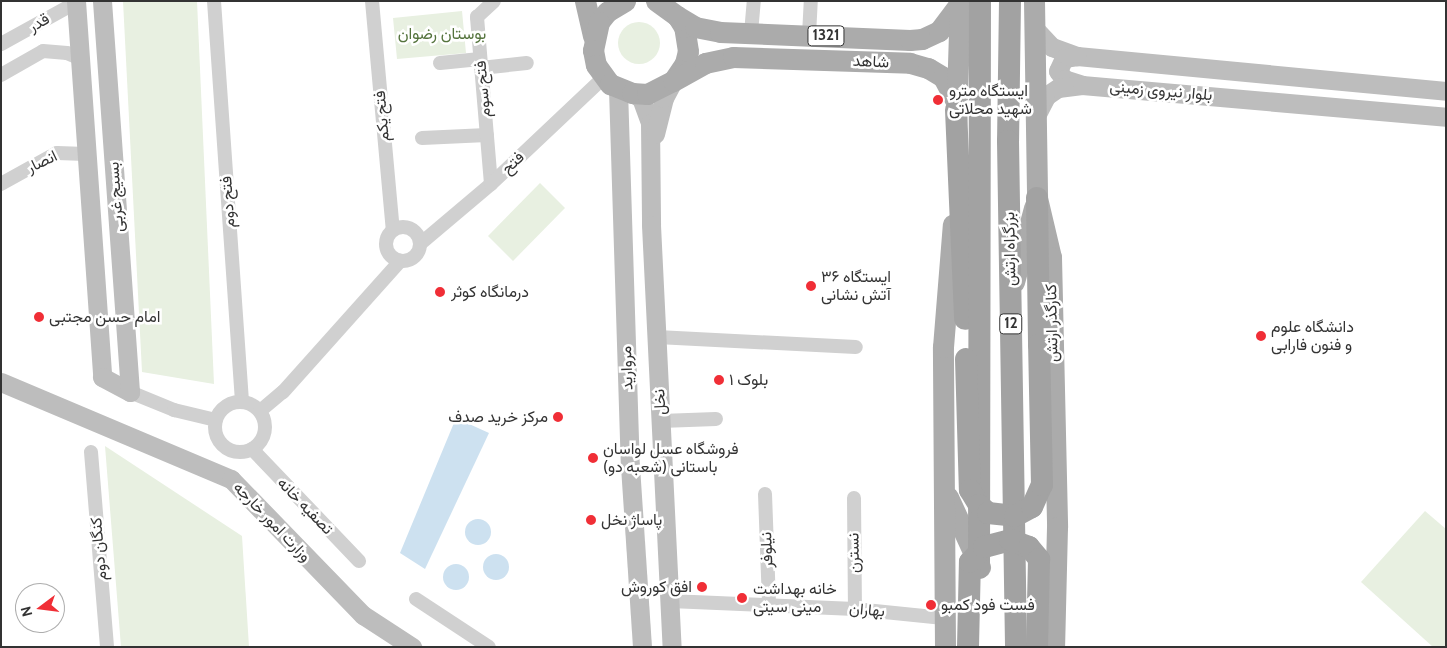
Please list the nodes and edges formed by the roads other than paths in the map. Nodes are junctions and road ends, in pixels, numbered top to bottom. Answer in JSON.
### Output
{"nodes":[{"id":1,"x":102,"y":1,"type":"edge"},
{"id":2,"x":214,"y":1,"type":"edge"},
{"id":3,"x":372,"y":1,"type":"edge"},
{"id":4,"x":494,"y":1,"type":"edge"},
{"id":5,"x":586,"y":1,"type":"edge"},
{"id":6,"x":626,"y":1,"type":"edge"},
{"id":7,"x":754,"y":1,"type":"edge"},
{"id":8,"x":811,"y":1,"type":"edge"},
{"id":9,"x":959,"y":1,"type":"edge"},
{"id":10,"x":980,"y":1,"type":"edge"},
{"id":11,"x":1010,"y":1,"type":"edge"},
{"id":12,"x":1034,"y":1,"type":"edge"},
{"id":13,"x":76,"y":2,"type":"edge"},
{"id":14,"x":666,"y":6,"type":"edge"},
{"id":15,"x":1034,"y":29,"type":"junction"},
{"id":16,"x":751,"y":33,"type":"junction"},
{"id":17,"x":809,"y":35,"type":"junction"},
{"id":18,"x":594,"y":36,"type":"junction"},
{"id":19,"x":910,"y":40,"type":"junction"},
{"id":20,"x":1,"y":44,"type":"edge"},
{"id":21,"x":1077,"y":56,"type":"junction"},
{"id":22,"x":79,"y":58,"type":"junction"},
{"id":23,"x":440,"y":63,"type":"dead end"},
{"id":24,"x":910,"y":63,"type":"junction"},
{"id":25,"x":480,"y":64,"type":"junction"},
{"id":26,"x":527,"y":64,"type":"dead end"},
{"id":27,"x":1,"y":75,"type":"edge"},
{"id":28,"x":1304,"y":78,"type":"junction"},
{"id":29,"x":673,"y":81,"type":"junction"},
{"id":30,"x":1082,"y":85,"type":"junction"},
{"id":31,"x":618,"y":86,"type":"junction"},
{"id":32,"x":1446,"y":92,"type":"edge"},
{"id":33,"x":1302,"y":103,"type":"junction"},
{"id":34,"x":956,"y":110,"type":"junction"},
{"id":35,"x":1036,"y":116,"type":"junction"},
{"id":36,"x":1446,"y":117,"type":"edge"},
{"id":37,"x":487,"y":135,"type":"junction"},
{"id":38,"x":422,"y":138,"type":"dead end"},
{"id":39,"x":86,"y":154,"type":"junction"},
{"id":40,"x":651,"y":157,"type":"junction"},
{"id":41,"x":1,"y":184,"type":"edge"},
{"id":42,"x":491,"y":184,"type":"junction"},
{"id":43,"x":1037,"y":198,"type":"junction"},
{"id":44,"x":393,"y":230,"type":"junction"},
{"id":45,"x":420,"y":244,"type":"junction"},
{"id":46,"x":400,"y":261,"type":"junction"},
{"id":47,"x":1010,"y":294,"type":"junction"},
{"id":48,"x":657,"y":337,"type":"junction"},
{"id":49,"x":856,"y":347,"type":"dead end"},
{"id":50,"x":1,"y":382,"type":"edge"},
{"id":51,"x":130,"y":392,"type":"junction"},
{"id":52,"x":242,"y":402,"type":"junction"},
{"id":53,"x":260,"y":411,"type":"junction"},
{"id":54,"x":716,"y":419,"type":"dead end"},
{"id":55,"x":216,"y":420,"type":"junction"},
{"id":56,"x":661,"y":421,"type":"junction"},
{"id":57,"x":252,"y":449,"type":"junction"},
{"id":58,"x":91,"y":452,"type":"dead end"},
{"id":59,"x":945,"y":490,"type":"junction"},
{"id":60,"x":765,"y":494,"type":"dead end"},
{"id":61,"x":854,"y":498,"type":"dead end"},
{"id":62,"x":359,"y":561,"type":"dead end"},
{"id":63,"x":980,"y":567,"type":"junction"},
{"id":64,"x":416,"y":599,"type":"dead end"},
{"id":65,"x":670,"y":601,"type":"junction"},
{"id":66,"x":769,"y":605,"type":"junction"},
{"id":67,"x":855,"y":609,"type":"junction"},
{"id":68,"x":944,"y":618,"type":"junction"},
{"id":69,"x":107,"y":647,"type":"edge"},
{"id":70,"x":412,"y":647,"type":"edge"},
{"id":71,"x":489,"y":647,"type":"edge"},
{"id":72,"x":642,"y":647,"type":"edge"},
{"id":73,"x":672,"y":647,"type":"edge"},
{"id":74,"x":945,"y":647,"type":"edge"},
{"id":75,"x":968,"y":647,"type":"edge"},
{"id":76,"x":979,"y":647,"type":"edge"},
{"id":77,"x":1016,"y":647,"type":"edge"},
{"id":78,"x":1037,"y":647,"type":"edge"},
{"id":79,"x":1054,"y":647,"type":"edge"}],
"edges":[{"from":1,"to":51,"type":"main road","name":"بسیج غربی"},
{"from":2,"to":52,"type":"street","name":"فتح دوم"},
{"from":3,"to":44,"type":"street","name":"فتح یکم"},
{"from":4,"to":25,"type":"street","name":"فتح سوم"},
{"from":5,"to":18,"type":"main road"},
{"from":6,"to":18,"type":"main road"},
{"from":7,"to":16,"type":"street"},
{"from":8,"to":17,"type":"street"},
{"from":9,"to":19,"type":"main road","name":"شاهد","number":"1321"},
{"from":9,"to":34,"type":"main road"},
{"from":10,"to":63,"type":"highway","name":"بزرگراه ارتش","number":"12"},
{"from":11,"to":47,"type":"highway","name":"بزرگراه ارتش","number":"12"},
{"from":12,"to":15,"type":"main road","name":"کنارگذر ارتش"},
{"from":13,"to":20,"type":"street","name":"قدر"},
{"from":13,"to":22,"type":"main road","name":"بسیج غربی"},
{"from":14,"to":16,"type":"main road","name":"شاهد","number":"1321"},
{"from":14,"to":29,"type":"main road"},
{"from":15,"to":21,"type":"main road","name":"بلوار نیروی زمینی"},
{"from":15,"to":35,"type":"main road","name":"کنارگذر ارتش"},
{"from":16,"to":17,"type":"main road","name":"شاهد","number":"1321"},
{"from":17,"to":19,"type":"main road","name":"شاهد","number":"1321"},
{"from":18,"to":31,"type":"main road"},
{"from":19,"to":24,"type":"main road"},
{"from":21,"to":28,"type":"main road","name":"بلوار نیروی زمینی"},
{"from":21,"to":30,"type":"main road"},
{"from":22,"to":27,"type":"street","name":"قدر"},
{"from":22,"to":39,"type":"main road","name":"بسیج غربی"},
{"from":23,"to":25,"type":"street"},
{"from":24,"to":29,"type":"main road","name":"شاهد","number":"1321"},
{"from":24,"to":34,"type":"main road","name":"شاهد","number":"1321"},
{"from":25,"to":26,"type":"street"},
{"from":25,"to":37,"type":"street","name":"فتح سوم"},
{"from":28,"to":32,"type":"main road","name":"بلوار نیروی زمینی"},
{"from":28,"to":33,"type":"main road"},
{"from":29,"to":31,"type":"main road","name":"شاهد"},
{"from":29,"to":40,"type":"main road"},
{"from":30,"to":33,"type":"main road","name":"بلوار نیروی زمینی"},
{"from":30,"to":35,"type":"main road","name":"بلوار نیروی زمینی"},
{"from":31,"to":40,"type":"main road"},
{"from":31,"to":42,"type":"street","name":"فتح"},
{"from":31,"to":72,"type":"main road","name":"مروارید"},
{"from":33,"to":36,"type":"main road","name":"بلوار نیروی زمینی"},
{"from":34,"to":43,"type":"highway","bridge":true},
{"from":34,"to":59,"type":"main road"},
{"from":35,"to":43,"type":"main road","name":"کنارگذر ارتش"},
{"from":37,"to":38,"type":"street"},
{"from":37,"to":42,"type":"street","name":"فتح سوم"},
{"from":39,"to":41,"type":"street","name":"انصار"},
{"from":39,"to":51,"type":"main road","name":"بسیج غربی"},
{"from":40,"to":48,"type":"main road","name":"نخل"},
{"from":42,"to":45,"type":"street","name":"فتح"},
{"from":43,"to":47,"type":"main road"},
{"from":43,"to":79,"type":"main road","name":"کنارگذر ارتش"},
{"from":44,"to":45,"type":"street"},
{"from":44,"to":46,"type":"street"},
{"from":45,"to":46,"type":"street"},
{"from":46,"to":53,"type":"street"},
{"from":47,"to":77,"type":"highway","name":"بزرگراه ارتش","number":"12"},
{"from":48,"to":49,"type":"street"},
{"from":48,"to":56,"type":"main road","name":"نخل"},
{"from":50,"to":70,"type":"main road","name":"وزارت امور خارجه"},
{"from":51,"to":55,"type":"street"},
{"from":52,"to":53,"type":"street"},
{"from":52,"to":55,"type":"street"},
{"from":53,"to":57,"type":"street"},
{"from":54,"to":56,"type":"street"},
{"from":55,"to":57,"type":"street"},
{"from":56,"to":65,"type":"main road","name":"نخل"},
{"from":57,"to":62,"type":"street","name":"تصفیه خانه"},
{"from":58,"to":69,"type":"street","name":"کنگان دوم"},
{"from":59,"to":63,"type":"main road"},
{"from":59,"to":68,"type":"main road"},
{"from":60,"to":66,"type":"street","name":"نیلوفر"},
{"from":61,"to":67,"type":"street","name":"نسترن"},
{"from":63,"to":76,"type":"highway","name":"بزرگراه ارتش","number":"12"},
{"from":64,"to":71,"type":"street"},
{"from":65,"to":66,"type":"street","name":"بهاران"},
{"from":65,"to":73,"type":"main road","name":"نخل"},
{"from":66,"to":67,"type":"street","name":"بهاران"},
{"from":67,"to":68,"type":"street","name":"بهاران"},
{"from":68,"to":74,"type":"main road"},
{"from":75,"to":78,"type":"highway","bridge":true}]}
